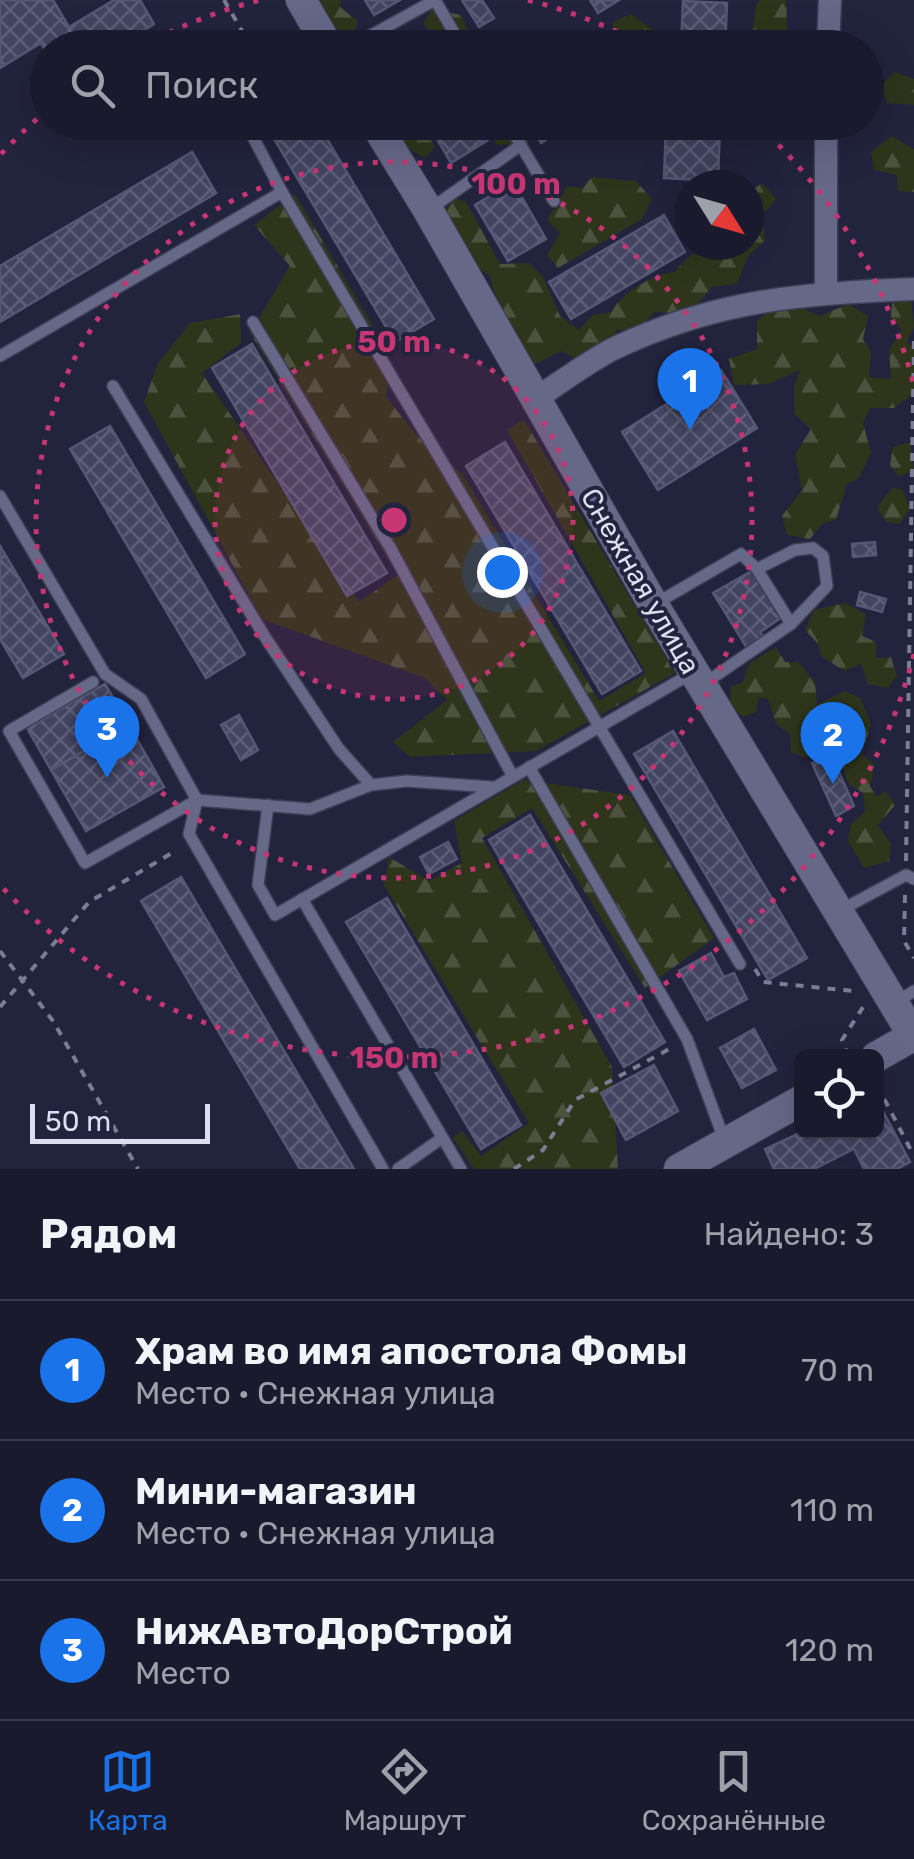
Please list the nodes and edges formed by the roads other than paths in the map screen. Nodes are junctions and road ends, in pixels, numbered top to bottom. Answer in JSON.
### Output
{"nodes":[{"id":1,"x":301,"y":0,"type":"edge"},
{"id":2,"x":435,"y":0,"type":"edge"},
{"id":3,"x":830,"y":0,"type":"edge"},
{"id":4,"x":318,"y":30,"type":"edge"},
{"id":5,"x":363,"y":30,"type":"edge"},
{"id":6,"x":452,"y":30,"type":"edge"},
{"id":7,"x":829,"y":30,"type":"edge"},
{"id":8,"x":255,"y":140,"type":"edge"},
{"id":9,"x":385,"y":140,"type":"edge"},
{"id":10,"x":518,"y":140,"type":"edge"},
{"id":11,"x":826,"y":140,"type":"edge"},
{"id":12,"x":521,"y":145,"type":"junction"},
{"id":13,"x":282,"y":192,"type":"junction"},
{"id":14,"x":554,"y":201,"type":"dead end"},
{"id":15,"x":428,"y":210,"type":"junction"},
{"id":16,"x":914,"y":289,"type":"edge"},
{"id":17,"x":826,"y":292,"type":"junction"},
{"id":18,"x":253,"y":322,"type":"dead end"},
{"id":19,"x":0,"y":356,"type":"edge"},
{"id":20,"x":112,"y":386,"type":"dead end"},
{"id":21,"x":535,"y":400,"type":"junction"},
{"id":22,"x":0,"y":496,"type":"edge"},
{"id":23,"x":757,"y":569,"type":"junction"},
{"id":24,"x":654,"y":604,"type":"junction"},
{"id":25,"x":791,"y":624,"type":"junction"},
{"id":26,"x":698,"y":679,"type":"junction"},
{"id":27,"x":93,"y":682,"type":"dead end"},
{"id":28,"x":600,"y":728,"type":"junction"},
{"id":29,"x":529,"y":767,"type":"junction"},
{"id":30,"x":512,"y":775,"type":"junction"},
{"id":31,"x":371,"y":785,"type":"junction"},
{"id":32,"x":492,"y":787,"type":"junction"},
{"id":33,"x":197,"y":800,"type":"junction"},
{"id":34,"x":268,"y":805,"type":"junction"},
{"id":35,"x":910,"y":877,"type":"edge"},
{"id":36,"x":302,"y":900,"type":"junction"},
{"id":37,"x":839,"y":911,"type":"junction"},
{"id":38,"x":740,"y":964,"type":"road end"},
{"id":39,"x":886,"y":996,"type":"edge"},
{"id":40,"x":914,"y":1037,"type":"edge"},
{"id":41,"x":884,"y":1053,"type":"edge"},
{"id":42,"x":794,"y":1104,"type":"edge"},
{"id":43,"x":442,"y":1138,"type":"junction"},
{"id":44,"x":725,"y":1143,"type":"junction"},
{"id":45,"x":383,"y":1169,"type":"edge"},
{"id":46,"x":398,"y":1169,"type":"edge"},
{"id":47,"x":461,"y":1169,"type":"edge"},
{"id":48,"x":680,"y":1169,"type":"edge"}],
"edges":[{"from":1,"to":4,"type":"street"},
{"from":2,"to":5,"type":"lane"},
{"from":2,"to":6,"type":"lane"},
{"from":3,"to":7,"type":"street"},
{"from":8,"to":13,"type":"lane"},
{"from":9,"to":15,"type":"street","name":"Снежная улица"},
{"from":10,"to":12,"type":"lane"},
{"from":11,"to":17,"type":"street"},
{"from":12,"to":14,"type":"lane"},
{"from":12,"to":15,"type":"lane"},
{"from":13,"to":19,"type":"lane"},
{"from":13,"to":28,"type":"lane"},
{"from":15,"to":21,"type":"street","name":"Снежная улица"},
{"from":16,"to":17,"type":"street"},
{"from":17,"to":21,"type":"street"},
{"from":18,"to":30,"type":"lane"},
{"from":20,"to":31,"type":"lane"},
{"from":21,"to":24,"type":"street","name":"Снежная улица"},
{"from":22,"to":33,"type":"lane"},
{"from":23,"to":24,"type":"lane"},
{"from":23,"to":25,"type":"lane"},
{"from":23,"to":25,"type":"lane"},
{"from":24,"to":26,"type":"street","name":"Снежная улица"},
{"from":25,"to":26,"type":"lane"},
{"from":26,"to":28,"type":"lane"},
{"from":26,"to":37,"type":"street","name":"Снежная улица"},
{"from":27,"to":33,"type":"lane"},
{"from":28,"to":29,"type":"lane"},
{"from":28,"to":38,"type":"lane"},
{"from":29,"to":30,"type":"lane"},
{"from":29,"to":44,"type":"lane"},
{"from":30,"to":32,"type":"lane"},
{"from":31,"to":32,"type":"lane"},
{"from":31,"to":34,"type":"lane"},
{"from":32,"to":36,"type":"lane"},
{"from":33,"to":34,"type":"lane"},
{"from":33,"to":45,"type":"lane"},
{"from":34,"to":36,"type":"lane"},
{"from":35,"to":37,"type":"lane"},
{"from":36,"to":43,"type":"lane"},
{"from":37,"to":39,"type":"street","name":"Снежная улица"},
{"from":39,"to":40,"type":"street","name":"Снежная улица"},
{"from":40,"to":41,"type":"street"},
{"from":42,"to":44,"type":"street"},
{"from":43,"to":46,"type":"lane"},
{"from":43,"to":47,"type":"lane"},
{"from":44,"to":48,"type":"street"}]}
